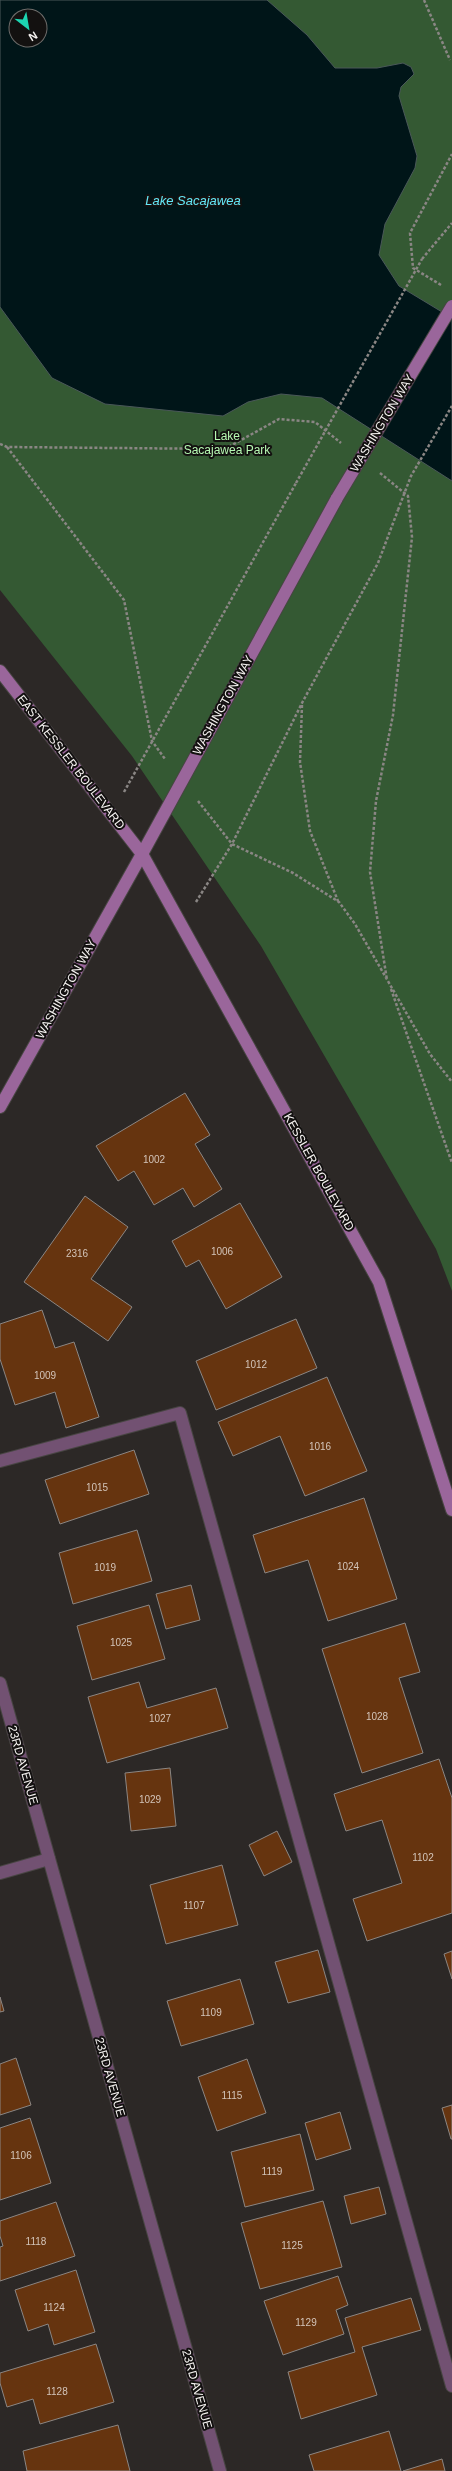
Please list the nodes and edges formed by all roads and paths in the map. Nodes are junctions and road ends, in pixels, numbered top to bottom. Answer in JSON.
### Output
{"nodes":[{"id":1,"x":424,"y":0,"type":"edge"},
{"id":2,"x":450,"y":60,"type":"dead end"},
{"id":3,"x":452,"y":154,"type":"edge"},
{"id":4,"x":452,"y":224,"type":"edge"},
{"id":5,"x":445,"y":287,"type":"dead end"},
{"id":6,"x":452,"y":306,"type":"edge"},
{"id":7,"x":452,"y":406,"type":"edge"},
{"id":8,"x":7,"y":447,"type":"dead end"},
{"id":9,"x":0,"y":671,"type":"edge"},
{"id":10,"x":302,"y":703,"type":"junction"},
{"id":11,"x":152,"y":741,"type":"junction"},
{"id":12,"x":182,"y":781,"type":"junction"},
{"id":13,"x":112,"y":815,"type":"junction"},
{"id":14,"x":232,"y":844,"type":"junction"},
{"id":15,"x":142,"y":854,"type":"junction"},
{"id":16,"x":338,"y":902,"type":"junction"},
{"id":17,"x":182,"y":924,"type":"junction"},
{"id":18,"x":389,"y":983,"type":"junction"},
{"id":19,"x":452,"y":1082,"type":"edge"},
{"id":20,"x":0,"y":1107,"type":"edge"},
{"id":21,"x":452,"y":1163,"type":"edge"},
{"id":22,"x":0,"y":1461,"type":"edge"},
{"id":23,"x":452,"y":1510,"type":"edge"},
{"id":24,"x":0,"y":1683,"type":"edge"},
{"id":25,"x":49,"y":1859,"type":"junction"},
{"id":26,"x":0,"y":1873,"type":"edge"},
{"id":27,"x":452,"y":2386,"type":"edge"},
{"id":28,"x":220,"y":2471,"type":"edge"}],
"edges":[{"from":1,"to":2,"type":"path"},
{"from":3,"to":5,"type":"path"},
{"from":4,"to":11,"type":"path","bridge":true},
{"from":6,"to":12,"type":"street","name":"WASHINGTON WAY","bridge":true},
{"from":7,"to":10,"type":"path","bridge":true},
{"from":8,"to":11,"type":"path"},
{"from":9,"to":13,"type":"street","name":"EAST KESSLER BOULEVARD"},
{"from":10,"to":14,"type":"path"},
{"from":10,"to":16,"type":"path"},
{"from":11,"to":13,"type":"path"},
{"from":12,"to":14,"type":"path"},
{"from":12,"to":15,"type":"street","name":"WASHINGTON WAY"},
{"from":13,"to":15,"type":"street","name":"EAST KESSLER BOULEVARD"},
{"from":14,"to":16,"type":"path"},
{"from":14,"to":17,"type":"path"},
{"from":15,"to":17,"type":"street","name":"KESSLER BOULEVARD"},
{"from":15,"to":20,"type":"street","name":"WASHINGTON WAY"},
{"from":16,"to":18,"type":"path"},
{"from":17,"to":23,"type":"street","name":"KESSLER BOULEVARD"},
{"from":18,"to":19,"type":"path"},
{"from":18,"to":21,"type":"path"},
{"from":22,"to":27,"type":"street"},
{"from":24,"to":25,"type":"street","name":"23RD AVENUE"},
{"from":25,"to":26,"type":"street"},
{"from":25,"to":28,"type":"street","name":"23RD AVENUE"}]}
